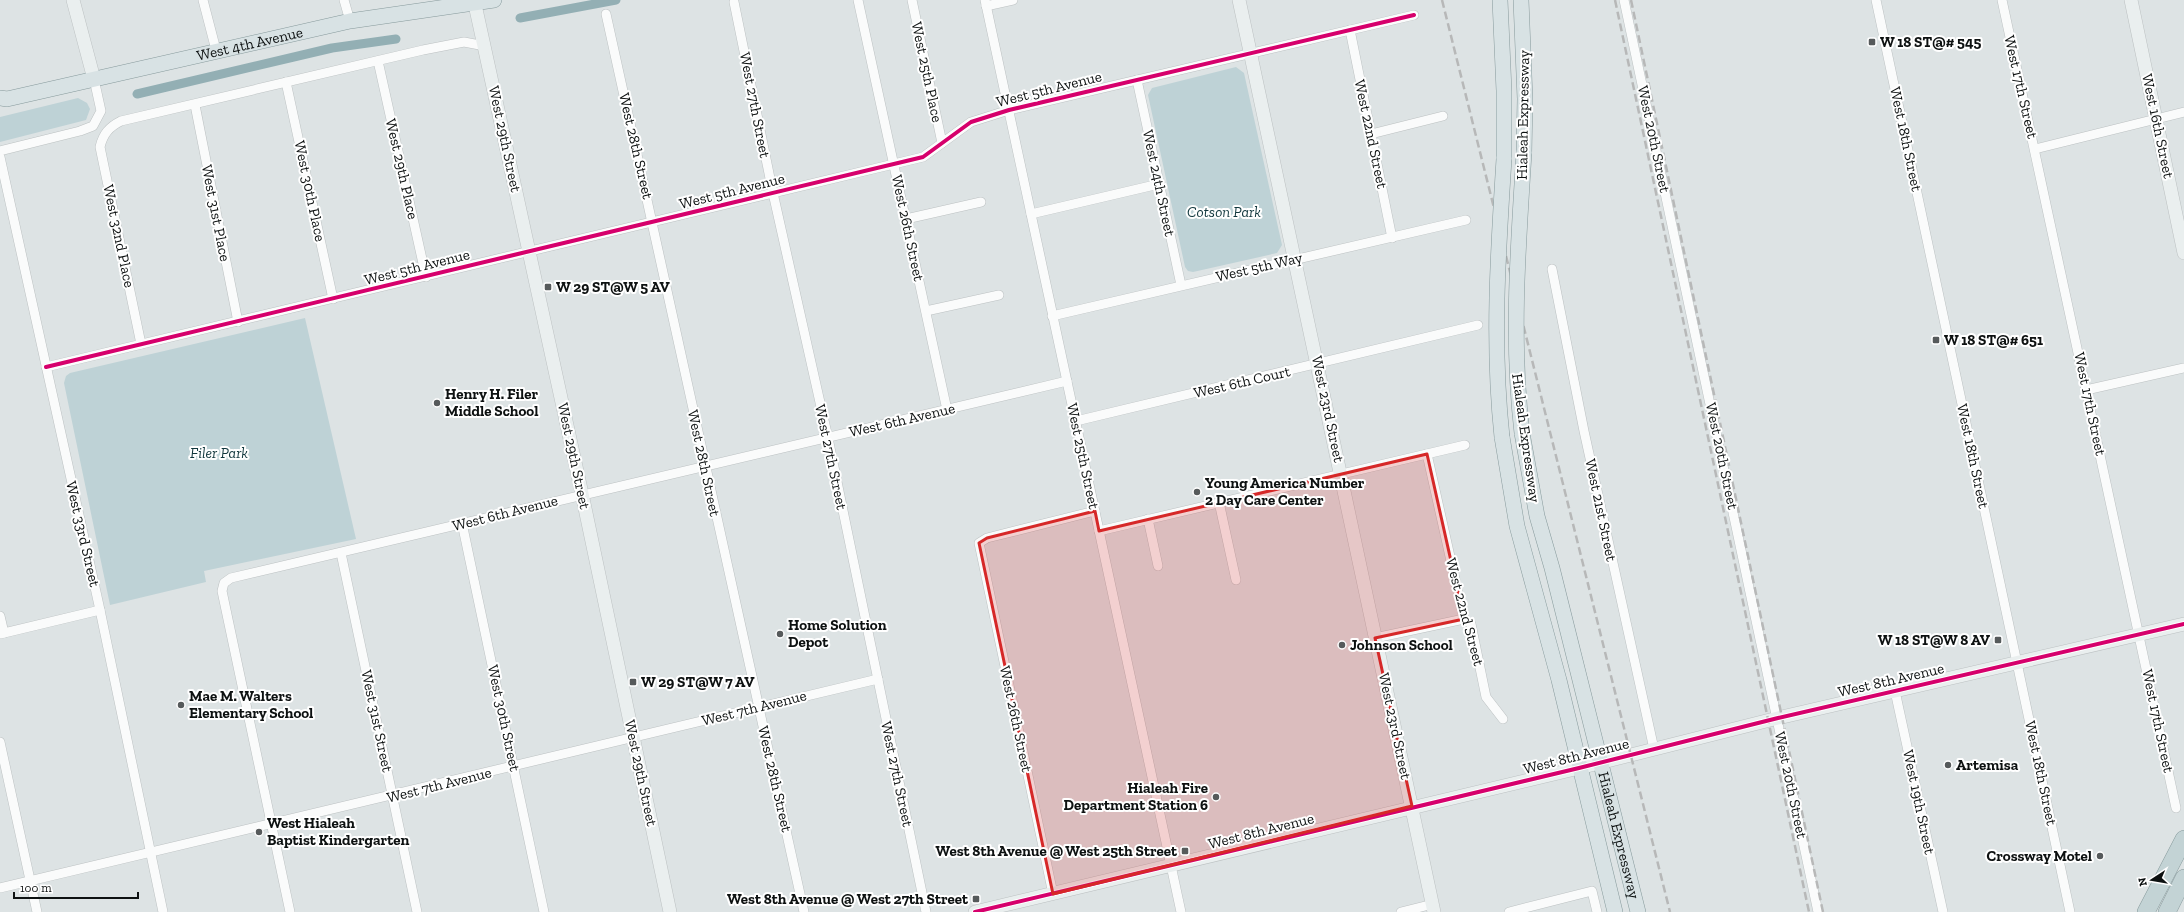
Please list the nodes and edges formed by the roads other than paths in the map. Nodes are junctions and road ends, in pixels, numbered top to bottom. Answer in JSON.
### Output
{"nodes":[{"id":1,"x":73,"y":0,"type":"edge"},
{"id":2,"x":203,"y":0,"type":"edge"},
{"id":3,"x":344,"y":0,"type":"edge"},
{"id":4,"x":494,"y":0,"type":"edge"},
{"id":5,"x":858,"y":0,"type":"edge"},
{"id":6,"x":912,"y":0,"type":"edge"},
{"id":7,"x":1013,"y":0,"type":"edge"},
{"id":8,"x":1239,"y":0,"type":"edge"},
{"id":9,"x":1500,"y":0,"type":"edge"},
{"id":10,"x":1521,"y":0,"type":"edge"},
{"id":11,"x":1624,"y":0,"type":"edge"},
{"id":12,"x":1876,"y":0,"type":"edge"},
{"id":13,"x":2002,"y":0,"type":"edge"},
{"id":14,"x":2131,"y":0,"type":"edge"},
{"id":15,"x":475,"y":2,"type":"edge"},
{"id":16,"x":734,"y":2,"type":"dead end"},
{"id":17,"x":986,"y":3,"type":"edge"},
{"id":18,"x":606,"y":14,"type":"dead end"},
{"id":19,"x":1414,"y":15,"type":"dead end"},
{"id":20,"x":350,"y":21,"type":"junction"},
{"id":21,"x":1350,"y":30,"type":"junction"},
{"id":22,"x":485,"y":46,"type":"junction"},
{"id":23,"x":216,"y":50,"type":"junction"},
{"id":24,"x":1250,"y":54,"type":"junction"},
{"id":25,"x":378,"y":61,"type":"junction"},
{"id":26,"x":94,"y":79,"type":"junction"},
{"id":27,"x":1137,"y":80,"type":"junction"},
{"id":28,"x":286,"y":82,"type":"junction"},
{"id":29,"x":2,"y":101,"type":"edge"},
{"id":30,"x":195,"y":104,"type":"junction"},
{"id":31,"x":1009,"y":110,"type":"junction"},
{"id":32,"x":2184,"y":112,"type":"edge"},
{"id":33,"x":1443,"y":116,"type":"dead end"},
{"id":34,"x":2157,"y":118,"type":"junction"},
{"id":35,"x":1371,"y":134,"type":"junction"},
{"id":36,"x":942,"y":143,"type":"junction"},
{"id":37,"x":2035,"y":149,"type":"junction"},
{"id":38,"x":0,"y":151,"type":"edge"},
{"id":39,"x":0,"y":157,"type":"edge"},
{"id":40,"x":894,"y":164,"type":"junction"},
{"id":41,"x":1159,"y":184,"type":"junction"},
{"id":42,"x":773,"y":193,"type":"junction"},
{"id":43,"x":981,"y":202,"type":"dead end"},
{"id":44,"x":1031,"y":214,"type":"junction"},
{"id":45,"x":906,"y":219,"type":"junction"},
{"id":46,"x":1466,"y":220,"type":"dead end"},
{"id":47,"x":653,"y":223,"type":"junction"},
{"id":48,"x":1392,"y":238,"type":"junction"},
{"id":49,"x":530,"y":251,"type":"junction"},
{"id":50,"x":2184,"y":253,"type":"edge"},
{"id":51,"x":1295,"y":259,"type":"junction"},
{"id":52,"x":1552,"y":269,"type":"dead end"},
{"id":53,"x":426,"y":277,"type":"junction"},
{"id":54,"x":1182,"y":285,"type":"junction"},
{"id":55,"x":999,"y":295,"type":"dead end"},
{"id":56,"x":333,"y":299,"type":"junction"},
{"id":57,"x":926,"y":311,"type":"junction"},
{"id":58,"x":1052,"y":316,"type":"junction"},
{"id":59,"x":238,"y":322,"type":"junction"},
{"id":60,"x":1478,"y":325,"type":"dead end"},
{"id":61,"x":141,"y":344,"type":"junction"},
{"id":62,"x":1318,"y":364,"type":"junction"},
{"id":63,"x":46,"y":367,"type":"junction"},
{"id":64,"x":2184,"y":368,"type":"edge"},
{"id":65,"x":1067,"y":381,"type":"junction"},
{"id":66,"x":2086,"y":390,"type":"junction"},
{"id":67,"x":947,"y":410,"type":"junction"},
{"id":68,"x":1076,"y":421,"type":"junction"},
{"id":69,"x":828,"y":438,"type":"junction"},
{"id":70,"x":1465,"y":445,"type":"dead end"},
{"id":71,"x":1427,"y":454,"type":"junction"},
{"id":72,"x":704,"y":465,"type":"junction"},
{"id":73,"x":1341,"y":473,"type":"junction"},
{"id":74,"x":582,"y":494,"type":"junction"},
{"id":75,"x":1219,"y":502,"type":"junction"},
{"id":76,"x":1095,"y":510,"type":"junction"},
{"id":77,"x":1148,"y":519,"type":"junction"},
{"id":78,"x":462,"y":523,"type":"junction"},
{"id":79,"x":1099,"y":530,"type":"junction"},
{"id":80,"x":341,"y":553,"type":"junction"},
{"id":81,"x":1158,"y":566,"type":"dead end"},
{"id":82,"x":1236,"y":580,"type":"dead end"},
{"id":83,"x":100,"y":610,"type":"junction"},
{"id":84,"x":0,"y":616,"type":"edge"},
{"id":85,"x":1464,"y":619,"type":"junction"},
{"id":86,"x":2184,"y":624,"type":"edge"},
{"id":87,"x":2,"y":633,"type":"edge"},
{"id":88,"x":2139,"y":635,"type":"junction"},
{"id":89,"x":1375,"y":638,"type":"junction"},
{"id":90,"x":2017,"y":663,"type":"junction"},
{"id":91,"x":878,"y":679,"type":"junction"},
{"id":92,"x":1895,"y":691,"type":"junction"},
{"id":93,"x":759,"y":707,"type":"junction"},
{"id":94,"x":1778,"y":718,"type":"junction"},
{"id":95,"x":1503,"y":719,"type":"dead end"},
{"id":96,"x":634,"y":738,"type":"junction"},
{"id":97,"x":0,"y":742,"type":"edge"},
{"id":98,"x":1654,"y":749,"type":"junction"},
{"id":99,"x":1602,"y":762,"type":"junction"},
{"id":100,"x":514,"y":766,"type":"junction"},
{"id":101,"x":1579,"y":768,"type":"junction"},
{"id":102,"x":393,"y":796,"type":"junction"},
{"id":103,"x":1412,"y":806,"type":"junction"},
{"id":104,"x":2176,"y":808,"type":"dead end"},
{"id":105,"x":271,"y":824,"type":"junction"},
{"id":106,"x":2184,"y":839,"type":"edge"},
{"id":107,"x":150,"y":853,"type":"junction"},
{"id":108,"x":1171,"y":865,"type":"junction"},
{"id":109,"x":2184,"y":878,"type":"edge"},
{"id":110,"x":30,"y":881,"type":"junction"},
{"id":111,"x":0,"y":888,"type":"edge"},
{"id":112,"x":1053,"y":894,"type":"junction"},
{"id":113,"x":1434,"y":908,"type":"edge"},
{"id":114,"x":37,"y":912,"type":"edge"},
{"id":115,"x":164,"y":912,"type":"edge"},
{"id":116,"x":290,"y":912,"type":"edge"},
{"id":117,"x":417,"y":912,"type":"edge"},
{"id":118,"x":544,"y":912,"type":"edge"},
{"id":119,"x":670,"y":912,"type":"edge"},
{"id":120,"x":804,"y":912,"type":"edge"},
{"id":121,"x":926,"y":912,"type":"edge"},
{"id":122,"x":975,"y":912,"type":"edge"},
{"id":123,"x":1181,"y":912,"type":"edge"},
{"id":124,"x":1401,"y":912,"type":"edge"},
{"id":125,"x":1509,"y":912,"type":"edge"},
{"id":126,"x":1597,"y":912,"type":"edge"},
{"id":127,"x":1615,"y":912,"type":"edge"},
{"id":128,"x":1638,"y":912,"type":"edge"},
{"id":129,"x":1818,"y":912,"type":"edge"},
{"id":130,"x":1943,"y":912,"type":"edge"},
{"id":131,"x":2070,"y":912,"type":"edge"},
{"id":132,"x":2146,"y":912,"type":"edge"},
{"id":133,"x":2167,"y":912,"type":"edge"}],
"edges":[{"from":1,"to":26,"type":"street"},
{"from":2,"to":23,"type":"street"},
{"from":3,"to":20,"type":"street"},
{"from":4,"to":15,"type":"main road","name":"West 4th Avenue"},
{"from":5,"to":40,"type":"street","name":"West 26th Street"},
{"from":6,"to":36,"type":"street","name":"West 25th Place"},
{"from":7,"to":17,"type":"street"},
{"from":8,"to":24,"type":"street","name":"West 23rd Street"},
{"from":9,"to":101,"type":"main road","name":"Hialeah Expressway","bridge":true},
{"from":10,"to":99,"type":"main road","name":"Hialeah Expressway","bridge":true},
{"from":11,"to":94,"type":"street","name":"West 20th Street"},
{"from":12,"to":90,"type":"street","name":"West 18th Street"},
{"from":13,"to":37,"type":"street","name":"West 17th Street"},
{"from":14,"to":34,"type":"street","name":"West 16th Street"},
{"from":15,"to":20,"type":"main road","name":"West 4th Avenue"},
{"from":15,"to":22,"type":"street","name":"West 29th Street"},
{"from":16,"to":42,"type":"street","name":"West 27th Street"},
{"from":17,"to":31,"type":"street","name":"West 25th Street"},
{"from":18,"to":47,"type":"street","name":"West 28th Street"},
{"from":19,"to":21,"type":"street","name":"West 5th Avenue"},
{"from":20,"to":23,"type":"main road","name":"West 4th Avenue"},
{"from":21,"to":24,"type":"street","name":"West 5th Avenue"},
{"from":21,"to":35,"type":"street","name":"West 22nd Street"},
{"from":22,"to":25,"type":"street"},
{"from":22,"to":49,"type":"street","name":"West 29th Street"},
{"from":23,"to":26,"type":"main road","name":"West 4th Avenue"},
{"from":24,"to":27,"type":"street","name":"West 5th Avenue"},
{"from":24,"to":51,"type":"street","name":"West 23rd Street"},
{"from":25,"to":28,"type":"street"},
{"from":25,"to":53,"type":"street","name":"West 29th Place"},
{"from":26,"to":29,"type":"main road","name":"West 4th Avenue"},
{"from":26,"to":38,"type":"street"},
{"from":27,"to":31,"type":"street","name":"West 5th Avenue"},
{"from":27,"to":41,"type":"street","name":"West 24th Street"},
{"from":28,"to":30,"type":"street"},
{"from":28,"to":56,"type":"street","name":"West 30th Place"},
{"from":30,"to":59,"type":"street","name":"West 31st Place"},
{"from":30,"to":61,"type":"street","name":"West 32nd Place"},
{"from":31,"to":36,"type":"street","name":"West 5th Avenue"},
{"from":31,"to":44,"type":"street","name":"West 25th Street"},
{"from":32,"to":34,"type":"street"},
{"from":33,"to":35,"type":"street"},
{"from":34,"to":37,"type":"street"},
{"from":34,"to":50,"type":"street","name":"West 16th Street"},
{"from":35,"to":48,"type":"street","name":"West 22nd Street"},
{"from":36,"to":40,"type":"street","name":"West 5th Avenue"},
{"from":37,"to":66,"type":"street","name":"West 17th Street"},
{"from":39,"to":63,"type":"street","name":"West 33rd Street"},
{"from":40,"to":42,"type":"street","name":"West 5th Avenue"},
{"from":40,"to":45,"type":"street","name":"West 26th Street"},
{"from":41,"to":44,"type":"street"},
{"from":41,"to":54,"type":"street","name":"West 24th Street"},
{"from":42,"to":47,"type":"street","name":"West 5th Avenue"},
{"from":42,"to":69,"type":"street","name":"West 27th Street"},
{"from":43,"to":45,"type":"street"},
{"from":44,"to":58,"type":"street","name":"West 25th Street"},
{"from":45,"to":57,"type":"street","name":"West 26th Street"},
{"from":46,"to":48,"type":"street","name":"West 5th Way"},
{"from":47,"to":49,"type":"street","name":"West 5th Avenue"},
{"from":47,"to":72,"type":"street","name":"West 28th Street"},
{"from":48,"to":51,"type":"street","name":"West 5th Way"},
{"from":49,"to":53,"type":"street","name":"West 5th Avenue"},
{"from":49,"to":74,"type":"street","name":"West 29th Street"},
{"from":51,"to":54,"type":"street","name":"West 5th Way"},
{"from":51,"to":62,"type":"street","name":"West 23rd Street"},
{"from":52,"to":98,"type":"street","name":"West 21st Street"},
{"from":53,"to":56,"type":"street","name":"West 5th Avenue"},
{"from":54,"to":58,"type":"street","name":"West 5th Way"},
{"from":55,"to":57,"type":"street"},
{"from":56,"to":59,"type":"street","name":"West 5th Avenue"},
{"from":57,"to":67,"type":"street","name":"West 26th Street"},
{"from":58,"to":65,"type":"street","name":"West 25th Street"},
{"from":59,"to":61,"type":"street","name":"West 5th Avenue"},
{"from":60,"to":62,"type":"street","name":"West 6th Court"},
{"from":61,"to":63,"type":"street","name":"West 5th Avenue"},
{"from":62,"to":68,"type":"street","name":"West 6th Court"},
{"from":62,"to":73,"type":"street","name":"West 23rd Street"},
{"from":63,"to":83,"type":"street","name":"West 33rd Street"},
{"from":64,"to":66,"type":"street"},
{"from":65,"to":67,"type":"street","name":"West 6th Avenue"},
{"from":65,"to":68,"type":"street","name":"West 25th Street"},
{"from":66,"to":88,"type":"street","name":"West 17th Street"},
{"from":67,"to":69,"type":"street","name":"West 6th Avenue"},
{"from":68,"to":76,"type":"street","name":"West 25th Street"},
{"from":69,"to":72,"type":"street","name":"West 6th Avenue"},
{"from":69,"to":91,"type":"street","name":"West 27th Street"},
{"from":70,"to":71,"type":"street"},
{"from":71,"to":73,"type":"street"},
{"from":71,"to":85,"type":"street","name":"West 22nd Street"},
{"from":72,"to":74,"type":"street","name":"West 6th Avenue"},
{"from":72,"to":93,"type":"street","name":"West 28th Street"},
{"from":73,"to":75,"type":"street"},
{"from":73,"to":89,"type":"street","name":"West 23rd Street"},
{"from":74,"to":78,"type":"street","name":"West 6th Avenue"},
{"from":74,"to":96,"type":"street","name":"West 29th Street"},
{"from":75,"to":77,"type":"street"},
{"from":75,"to":82,"type":"street"},
{"from":76,"to":79,"type":"street","name":"West 25th Street"},
{"from":76,"to":112,"type":"street","name":"West 26th Street"},
{"from":77,"to":79,"type":"street"},
{"from":77,"to":81,"type":"street"},
{"from":78,"to":80,"type":"street","name":"West 6th Avenue"},
{"from":78,"to":100,"type":"street","name":"West 30th Street"},
{"from":79,"to":108,"type":"street","name":"West 25th Street"},
{"from":80,"to":102,"type":"street","name":"West 31st Street"},
{"from":80,"to":105,"type":"street","name":"West 6th Avenue"},
{"from":83,"to":87,"type":"street"},
{"from":83,"to":107,"type":"street","name":"West 33rd Street"},
{"from":84,"to":87,"type":"street"},
{"from":85,"to":89,"type":"street"},
{"from":85,"to":95,"type":"street","name":"West 22nd Street"},
{"from":86,"to":88,"type":"street","name":"West 8th Avenue"},
{"from":88,"to":90,"type":"street","name":"West 8th Avenue"},
{"from":88,"to":104,"type":"street","name":"West 17th Street"},
{"from":89,"to":103,"type":"street","name":"West 23rd Street"},
{"from":90,"to":92,"type":"street","name":"West 8th Avenue"},
{"from":90,"to":131,"type":"street","name":"West 18th Street"},
{"from":91,"to":93,"type":"street","name":"West 7th Avenue"},
{"from":91,"to":121,"type":"street","name":"West 27th Street"},
{"from":92,"to":94,"type":"street","name":"West 8th Avenue"},
{"from":92,"to":130,"type":"street","name":"West 19th Street"},
{"from":93,"to":96,"type":"street","name":"West 7th Avenue"},
{"from":93,"to":120,"type":"street","name":"West 28th Street"},
{"from":94,"to":98,"type":"street","name":"West 8th Avenue"},
{"from":94,"to":129,"type":"street","name":"West 20th Street"},
{"from":96,"to":100,"type":"street","name":"West 7th Avenue"},
{"from":96,"to":119,"type":"street","name":"West 29th Street"},
{"from":97,"to":110,"type":"street"},
{"from":98,"to":99,"type":"street","name":"West 8th Avenue"},
{"from":99,"to":101,"type":"street","name":"West 8th Avenue"},
{"from":99,"to":128,"type":"main road","name":"Hialeah Expressway"},
{"from":100,"to":102,"type":"street","name":"West 7th Avenue"},
{"from":100,"to":118,"type":"street","name":"West 30th Street"},
{"from":101,"to":103,"type":"street","name":"West 8th Avenue"},
{"from":101,"to":127,"type":"main road","name":"Hialeah Expressway"},
{"from":102,"to":105,"type":"street","name":"West 7th Avenue"},
{"from":102,"to":117,"type":"street","name":"West 31st Street"},
{"from":103,"to":108,"type":"street","name":"West 8th Avenue"},
{"from":103,"to":113,"type":"street","name":"West 23rd Street"},
{"from":105,"to":107,"type":"street","name":"West 7th Avenue"},
{"from":105,"to":116,"type":"street"},
{"from":106,"to":132,"type":"highway"},
{"from":107,"to":110,"type":"street","name":"West 7th Avenue"},
{"from":107,"to":115,"type":"street","name":"West 33rd Street"},
{"from":108,"to":112,"type":"street","name":"West 8th Avenue"},
{"from":108,"to":123,"type":"street","name":"West 25th Street"},
{"from":109,"to":133,"type":"highway"},
{"from":110,"to":111,"type":"street","name":"West 7th Avenue"},
{"from":110,"to":114,"type":"street"},
{"from":112,"to":122,"type":"street","name":"West 8th Avenue"},
{"from":113,"to":124,"type":"street"},
{"from":125,"to":126,"type":"street"}]}
